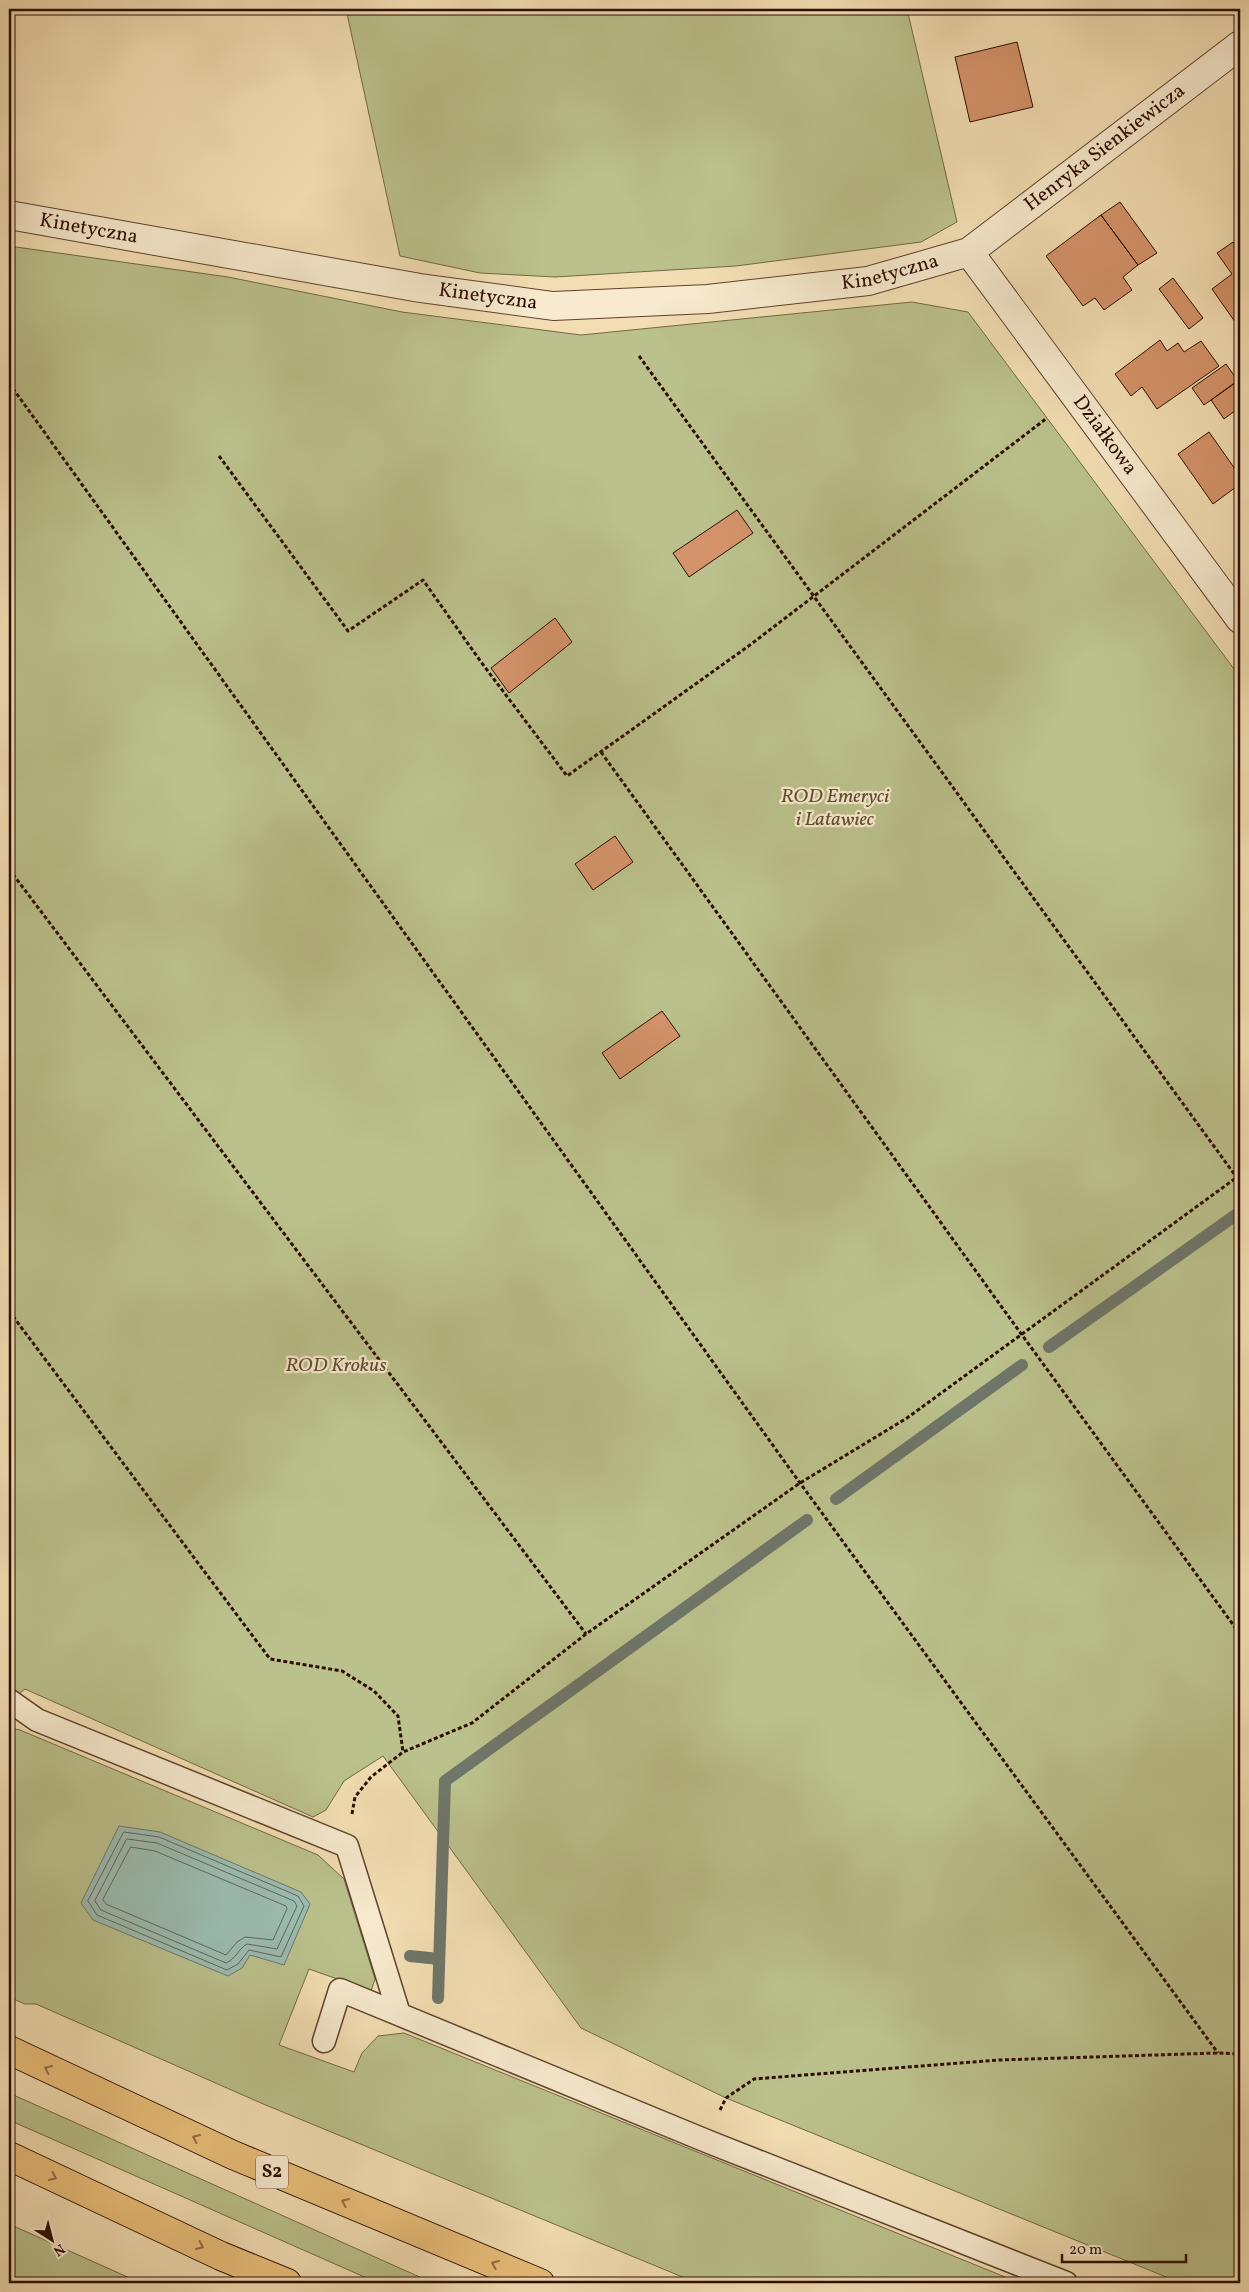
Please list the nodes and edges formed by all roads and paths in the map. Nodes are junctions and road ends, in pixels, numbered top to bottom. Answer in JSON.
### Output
{"nodes":[{"id":1,"x":1240,"y":45,"type":"edge"},
{"id":2,"x":9,"y":215,"type":"edge"},
{"id":3,"x":968,"y":252,"type":"junction"},
{"id":4,"x":639,"y":356,"type":"dead end"},
{"id":5,"x":9,"y":383,"type":"edge"},
{"id":6,"x":1075,"y":396,"type":"junction"},
{"id":7,"x":219,"y":456,"type":"dead end"},
{"id":8,"x":814,"y":595,"type":"junction"},
{"id":9,"x":1240,"y":619,"type":"edge"},
{"id":10,"x":601,"y":752,"type":"junction"},
{"id":11,"x":9,"y":869,"type":"edge"},
{"id":12,"x":1238,"y":1176,"type":"edge"},
{"id":13,"x":1240,"y":1182,"type":"edge"},
{"id":14,"x":9,"y":1311,"type":"edge"},
{"id":15,"x":1022,"y":1335,"type":"junction"},
{"id":16,"x":800,"y":1483,"type":"junction"},
{"id":17,"x":586,"y":1634,"type":"junction"},
{"id":18,"x":1240,"y":1634,"type":"edge"},
{"id":19,"x":10,"y":1701,"type":"dead end"},
{"id":20,"x":403,"y":1752,"type":"junction"},
{"id":21,"x":347,"y":1846,"type":"junction"},
{"id":22,"x":399,"y":2014,"type":"junction"},
{"id":23,"x":324,"y":2041,"type":"dead end"},
{"id":24,"x":9,"y":2050,"type":"edge"},
{"id":25,"x":1218,"y":2053,"type":"junction"},
{"id":26,"x":1240,"y":2054,"type":"edge"},
{"id":27,"x":726,"y":2098,"type":"dead end"},
{"id":28,"x":9,"y":2156,"type":"edge"},
{"id":29,"x":286,"y":2283,"type":"edge"},
{"id":30,"x":540,"y":2283,"type":"edge"},
{"id":31,"x":1066,"y":2283,"type":"edge"}],
"edges":[{"from":1,"to":3,"type":"street","name":"Henryka Sienkiewicza"},
{"from":2,"to":3,"type":"street","name":"Kinetyczna"},
{"from":3,"to":6,"type":"street","name":"Działkowa"},
{"from":4,"to":8,"type":"path"},
{"from":5,"to":16,"type":"path"},
{"from":6,"to":8,"type":"path"},
{"from":6,"to":9,"type":"street","name":"Działkowa"},
{"from":7,"to":10,"type":"path"},
{"from":8,"to":10,"type":"path"},
{"from":8,"to":12,"type":"path"},
{"from":10,"to":15,"type":"path"},
{"from":11,"to":17,"type":"path"},
{"from":12,"to":13,"type":"path"},
{"from":12,"to":15,"type":"path"},
{"from":14,"to":20,"type":"path"},
{"from":15,"to":16,"type":"path"},
{"from":15,"to":18,"type":"path"},
{"from":16,"to":17,"type":"path"},
{"from":16,"to":25,"type":"path"},
{"from":17,"to":20,"type":"path"},
{"from":19,"to":21,"type":"lane"},
{"from":20,"to":21,"type":"path"},
{"from":21,"to":22,"type":"lane"},
{"from":22,"to":23,"type":"lane"},
{"from":22,"to":31,"type":"lane"},
{"from":30,"to":24,"type":"highway","number":"S2","one_way":true},
{"from":25,"to":26,"type":"path"},
{"from":25,"to":27,"type":"path"},
{"from":28,"to":29,"type":"highway","one_way":true}]}
